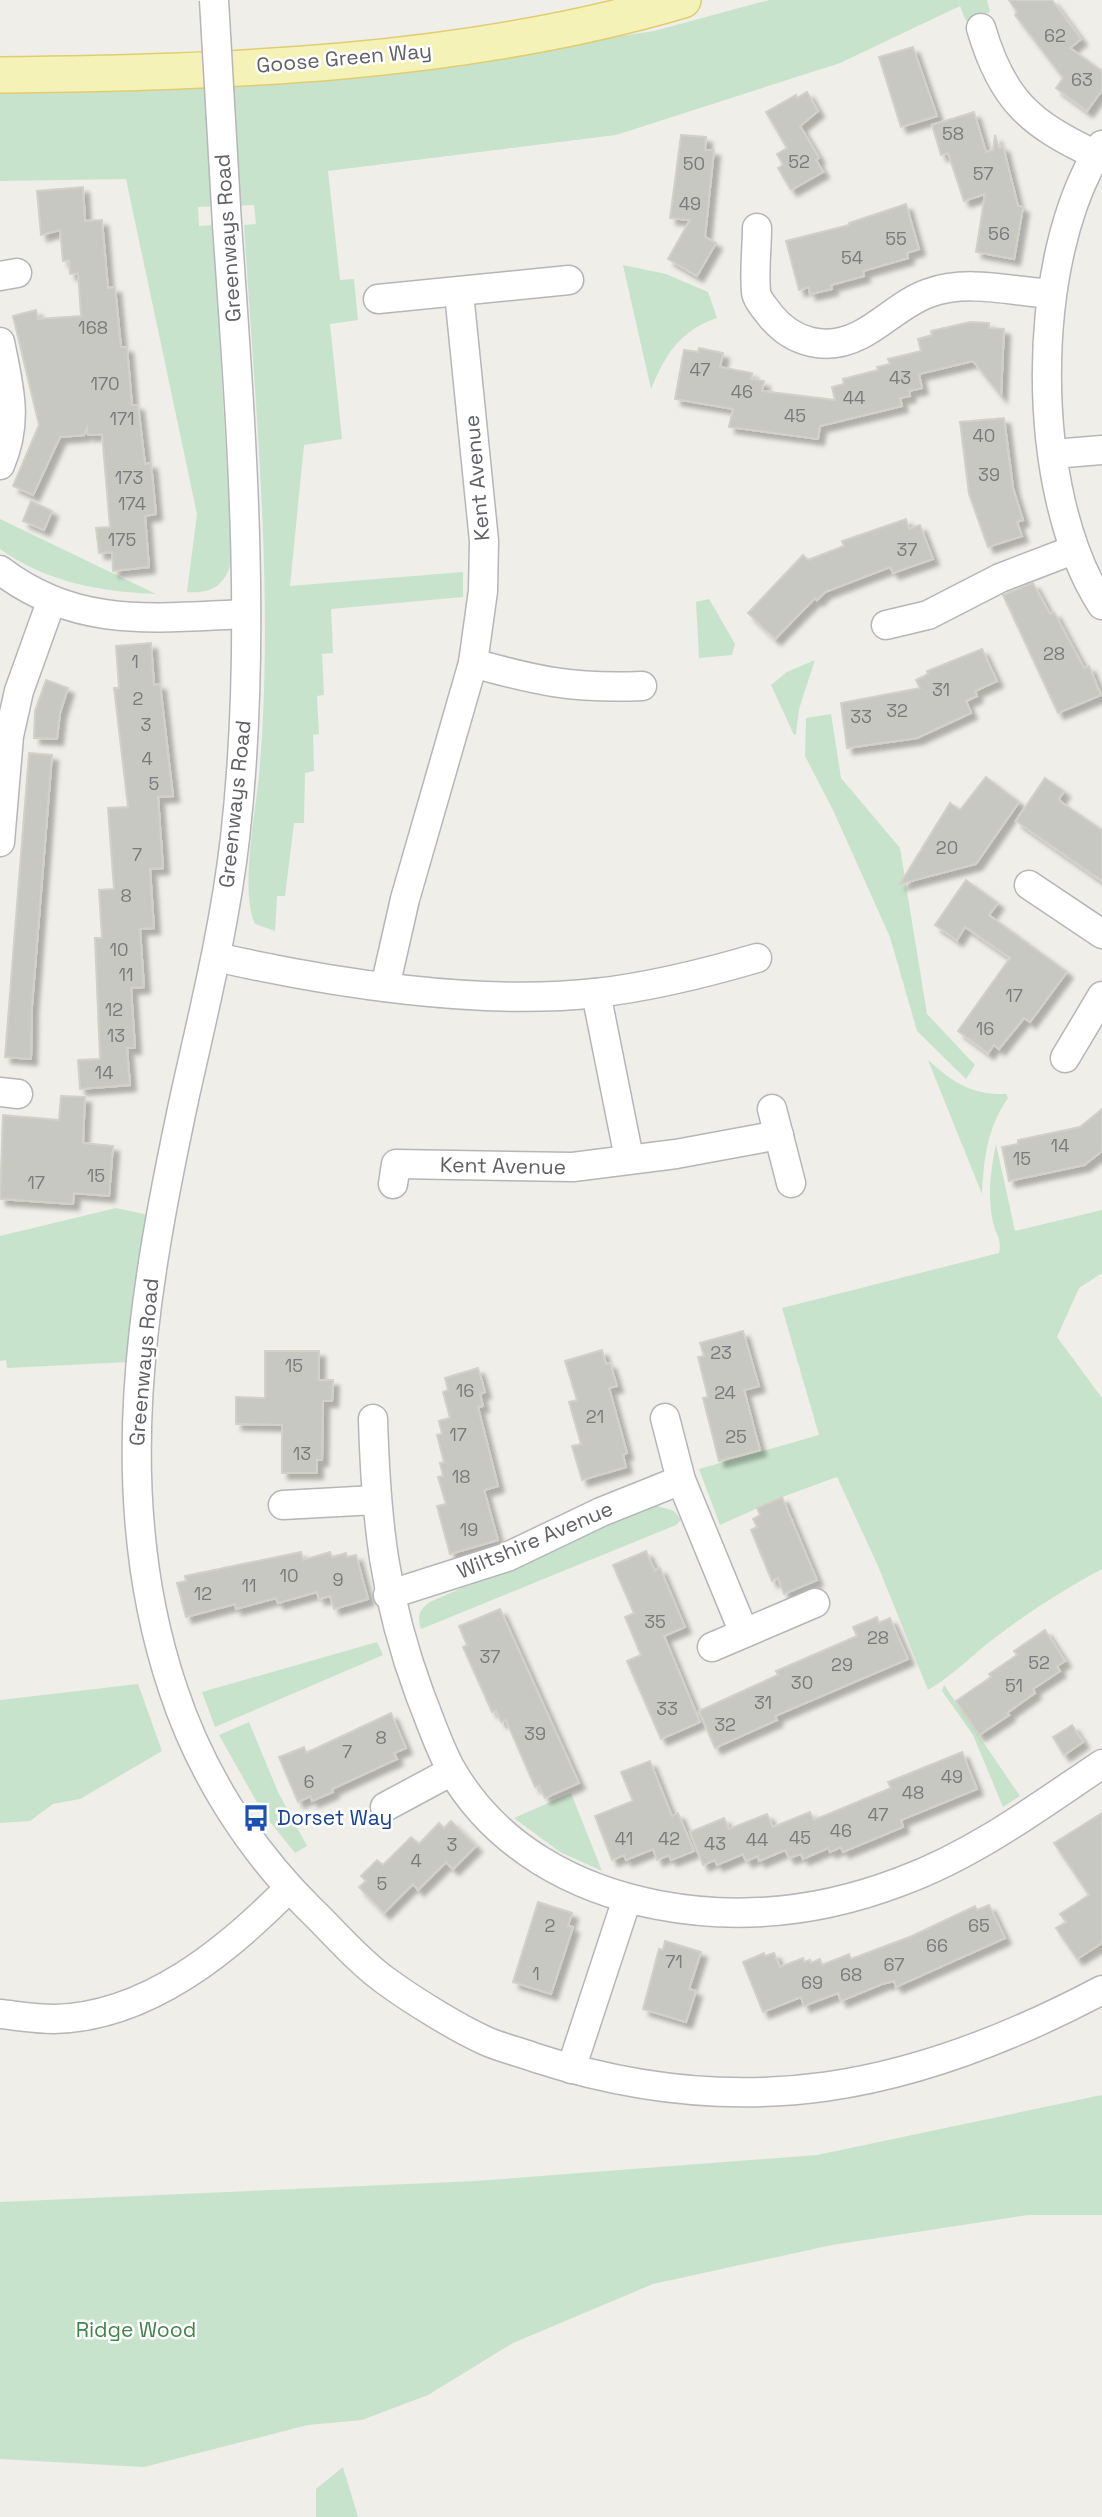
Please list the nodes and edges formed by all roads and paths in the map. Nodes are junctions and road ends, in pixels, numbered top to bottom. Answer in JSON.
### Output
{"nodes":[{"id":1,"x":214,"y":0,"type":"edge"},
{"id":2,"x":683,"y":0,"type":"edge"},
{"id":3,"x":982,"y":28,"type":"dead end"},
{"id":4,"x":0,"y":75,"type":"edge"},
{"id":5,"x":1099,"y":150,"type":"edge"},
{"id":6,"x":757,"y":228,"type":"dead end"},
{"id":7,"x":569,"y":280,"type":"dead end"},
{"id":8,"x":459,"y":293,"type":"junction"},
{"id":9,"x":1051,"y":294,"type":"junction"},
{"id":10,"x":378,"y":299,"type":"dead end"},
{"id":11,"x":0,"y":342,"type":"edge"},
{"id":12,"x":1102,"y":450,"type":"edge"},
{"id":13,"x":1053,"y":454,"type":"junction"},
{"id":14,"x":0,"y":465,"type":"edge"},
{"id":15,"x":1073,"y":550,"type":"junction"},
{"id":16,"x":0,"y":570,"type":"edge"},
{"id":17,"x":51,"y":602,"type":"junction"},
{"id":18,"x":1102,"y":605,"type":"edge"},
{"id":19,"x":245,"y":614,"type":"junction"},
{"id":20,"x":886,"y":625,"type":"dead end"},
{"id":21,"x":473,"y":663,"type":"junction"},
{"id":22,"x":642,"y":686,"type":"dead end"},
{"id":23,"x":0,"y":842,"type":"edge"},
{"id":24,"x":1029,"y":885,"type":"dead end"},
{"id":25,"x":1102,"y":934,"type":"edge"},
{"id":26,"x":216,"y":957,"type":"junction"},
{"id":27,"x":757,"y":958,"type":"dead end"},
{"id":28,"x":385,"y":988,"type":"junction"},
{"id":29,"x":596,"y":993,"type":"junction"},
{"id":30,"x":1102,"y":996,"type":"edge"},
{"id":31,"x":1065,"y":1058,"type":"dead end"},
{"id":32,"x":629,"y":1158,"type":"junction"},
{"id":33,"x":791,"y":1183,"type":"dead end"},
{"id":34,"x":393,"y":1184,"type":"dead end"},
{"id":35,"x":665,"y":1418,"type":"dead end"},
{"id":36,"x":373,"y":1419,"type":"dead end"},
{"id":37,"x":681,"y":1480,"type":"junction"},
{"id":38,"x":375,"y":1500,"type":"junction"},
{"id":39,"x":283,"y":1505,"type":"dead end"},
{"id":40,"x":388,"y":1595,"type":"junction"},
{"id":41,"x":815,"y":1603,"type":"dead end"},
{"id":42,"x":744,"y":1633,"type":"junction"},
{"id":43,"x":712,"y":1647,"type":"dead end"},
{"id":44,"x":1102,"y":1764,"type":"edge"},
{"id":45,"x":452,"y":1771,"type":"junction"},
{"id":46,"x":385,"y":1807,"type":"dead end"},
{"id":47,"x":289,"y":1888,"type":"junction"},
{"id":48,"x":627,"y":1899,"type":"junction"},
{"id":49,"x":1102,"y":1990,"type":"edge"},
{"id":50,"x":0,"y":2014,"type":"edge"},
{"id":51,"x":572,"y":2069,"type":"junction"}],
"edges":[{"from":1,"to":19,"type":"street","name":"Greenways Road","bridge":true},
{"from":2,"to":4,"type":"main road","name":"Goose Green Way"},
{"from":3,"to":5,"type":"street"},
{"from":5,"to":9,"type":"street"},
{"from":6,"to":9,"type":"street"},
{"from":7,"to":8,"type":"street"},
{"from":8,"to":10,"type":"street"},
{"from":8,"to":21,"type":"street","name":"Kent Avenue"},
{"from":9,"to":13,"type":"street"},
{"from":11,"to":14,"type":"street"},
{"from":12,"to":13,"type":"street"},
{"from":13,"to":15,"type":"street"},
{"from":15,"to":18,"type":"street"},
{"from":15,"to":20,"type":"street"},
{"from":16,"to":17,"type":"street"},
{"from":17,"to":19,"type":"street"},
{"from":17,"to":23,"type":"street"},
{"from":19,"to":26,"type":"street","name":"Greenways Road"},
{"from":21,"to":22,"type":"street"},
{"from":21,"to":28,"type":"street","name":"Kent Avenue"},
{"from":24,"to":25,"type":"street"},
{"from":26,"to":28,"type":"street"},
{"from":26,"to":47,"type":"street","name":"Greenways Road"},
{"from":27,"to":29,"type":"street"},
{"from":28,"to":29,"type":"street"},
{"from":29,"to":32,"type":"street"},
{"from":30,"to":31,"type":"street"},
{"from":32,"to":33,"type":"street","name":"Kent Avenue"},
{"from":32,"to":34,"type":"street","name":"Kent Avenue"},
{"from":35,"to":37,"type":"street"},
{"from":36,"to":38,"type":"street"},
{"from":37,"to":40,"type":"street","name":"Wiltshire Avenue"},
{"from":37,"to":42,"type":"street"},
{"from":38,"to":39,"type":"street"},
{"from":38,"to":40,"type":"street"},
{"from":40,"to":45,"type":"street"},
{"from":41,"to":42,"type":"street"},
{"from":42,"to":43,"type":"street"},
{"from":44,"to":48,"type":"street"},
{"from":45,"to":46,"type":"street"},
{"from":45,"to":48,"type":"street"},
{"from":47,"to":50,"type":"street"},
{"from":47,"to":51,"type":"street","name":"Greenways Road"},
{"from":48,"to":51,"type":"street"},
{"from":49,"to":51,"type":"street","name":"Greenways Road"}]}
